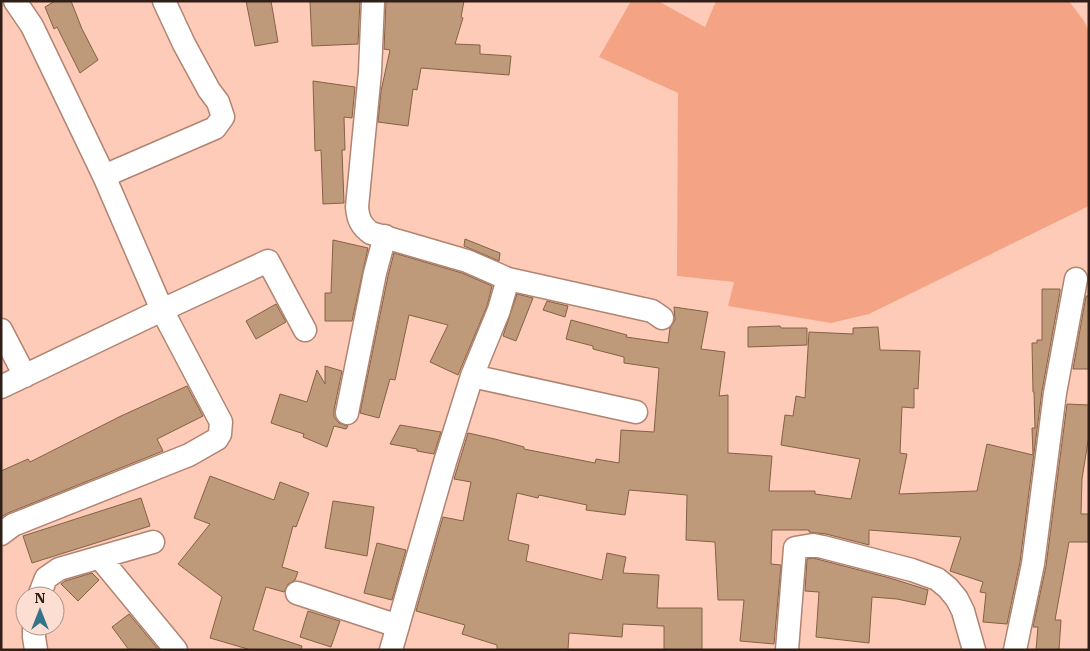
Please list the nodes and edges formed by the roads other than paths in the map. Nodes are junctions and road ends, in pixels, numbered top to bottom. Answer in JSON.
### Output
{"nodes":[{"id":1,"x":15,"y":1,"type":"edge"},
{"id":2,"x":164,"y":1,"type":"edge"},
{"id":3,"x":374,"y":1,"type":"edge"},
{"id":4,"x":104,"y":176,"type":"junction"},
{"id":5,"x":386,"y":236,"type":"junction"},
{"id":6,"x":508,"y":279,"type":"junction"},
{"id":7,"x":1076,"y":280,"type":"dead end"},
{"id":8,"x":162,"y":310,"type":"junction"},
{"id":9,"x":662,"y":318,"type":"dead end"},
{"id":10,"x":1,"y":330,"type":"edge"},
{"id":11,"x":305,"y":330,"type":"dead end"},
{"id":12,"x":24,"y":376,"type":"junction"},
{"id":13,"x":472,"y":376,"type":"junction"},
{"id":14,"x":1,"y":387,"type":"edge"},
{"id":15,"x":636,"y":412,"type":"dead end"},
{"id":16,"x":346,"y":413,"type":"dead end"},
{"id":17,"x":1,"y":534,"type":"edge"},
{"id":18,"x":153,"y":542,"type":"dead end"},
{"id":19,"x":100,"y":558,"type":"junction"},
{"id":20,"x":43,"y":586,"type":"edge"},
{"id":21,"x":297,"y":594,"type":"dead end"},
{"id":22,"x":398,"y":626,"type":"junction"},
{"id":23,"x":34,"y":636,"type":"edge"},
{"id":24,"x":36,"y":650,"type":"edge"},
{"id":25,"x":176,"y":650,"type":"edge"},
{"id":26,"x":391,"y":650,"type":"edge"},
{"id":27,"x":787,"y":650,"type":"edge"},
{"id":28,"x":974,"y":650,"type":"edge"},
{"id":29,"x":1015,"y":650,"type":"edge"}],
"edges":[{"from":1,"to":4,"type":"street"},
{"from":2,"to":4,"type":"street"},
{"from":3,"to":5,"type":"street"},
{"from":4,"to":8,"type":"street"},
{"from":5,"to":6,"type":"street"},
{"from":5,"to":16,"type":"street"},
{"from":6,"to":9,"type":"street"},
{"from":6,"to":13,"type":"street"},
{"from":7,"to":29,"type":"street"},
{"from":8,"to":11,"type":"street"},
{"from":8,"to":12,"type":"street"},
{"from":8,"to":17,"type":"street"},
{"from":10,"to":12,"type":"street"},
{"from":12,"to":14,"type":"street"},
{"from":13,"to":15,"type":"street"},
{"from":13,"to":22,"type":"street"},
{"from":18,"to":19,"type":"street"},
{"from":19,"to":20,"type":"street"},
{"from":19,"to":25,"type":"street"},
{"from":21,"to":22,"type":"street"},
{"from":22,"to":26,"type":"street"},
{"from":23,"to":24,"type":"street"},
{"from":27,"to":28,"type":"street"}]}
